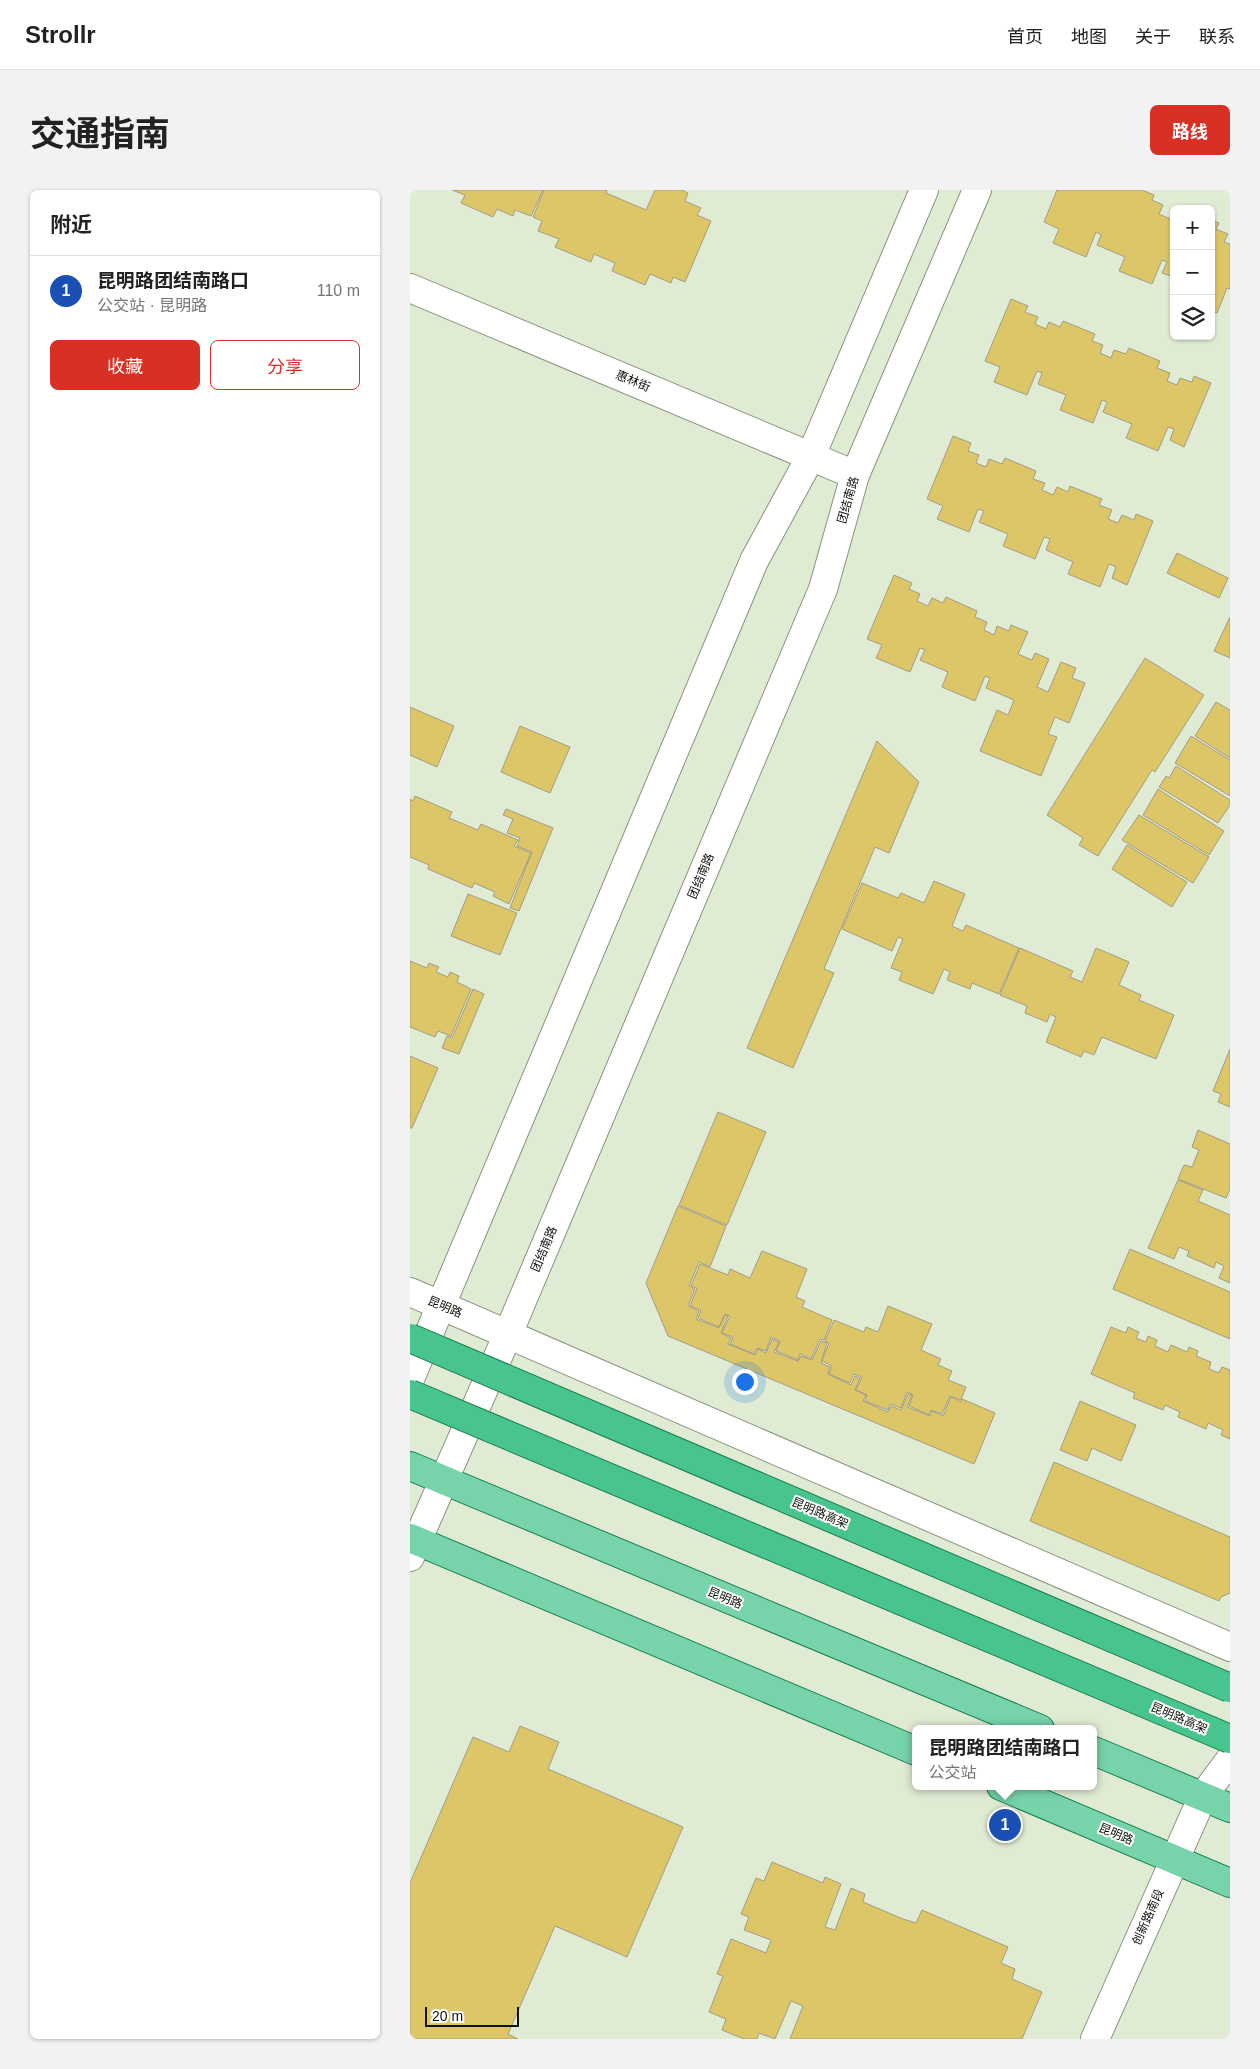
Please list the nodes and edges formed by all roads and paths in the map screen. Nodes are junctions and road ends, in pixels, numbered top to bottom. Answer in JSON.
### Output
{"nodes":[{"id":1,"x":924,"y":190,"type":"edge"},
{"id":2,"x":977,"y":190,"type":"edge"},
{"id":3,"x":410,"y":288,"type":"edge"},
{"id":4,"x":811,"y":456,"type":"junction"},
{"id":5,"x":855,"y":475,"type":"junction"},
{"id":6,"x":410,"y":1292,"type":"edge"},
{"id":7,"x":440,"y":1304,"type":"junction"},
{"id":8,"x":508,"y":1334,"type":"junction"},
{"id":9,"x":410,"y":1338,"type":"edge"},
{"id":10,"x":410,"y":1379,"type":"edge"},
{"id":11,"x":410,"y":1394,"type":"edge"},
{"id":12,"x":410,"y":1466,"type":"edge"},
{"id":13,"x":443,"y":1481,"type":"junction"},
{"id":14,"x":412,"y":1545,"type":"edge"},
{"id":15,"x":1230,"y":1647,"type":"edge"},
{"id":16,"x":1230,"y":1688,"type":"edge"},
{"id":17,"x":1030,"y":1725,"type":"edge"},
{"id":18,"x":1230,"y":1739,"type":"edge"},
{"id":19,"x":912,"y":1748,"type":"edge"},
{"id":20,"x":1097,"y":1752,"type":"edge"},
{"id":21,"x":1230,"y":1760,"type":"edge"},
{"id":22,"x":1010,"y":1790,"type":"edge"},
{"id":23,"x":1203,"y":1796,"type":"junction"},
{"id":24,"x":1230,"y":1808,"type":"edge"},
{"id":25,"x":1174,"y":1859,"type":"junction"},
{"id":26,"x":1230,"y":1884,"type":"edge"},
{"id":27,"x":1095,"y":2039,"type":"edge"}],
"edges":[{"from":1,"to":4,"type":"main road"},
{"from":2,"to":5,"type":"main road","name":"团结南路"},
{"from":3,"to":4,"type":"main road","name":"惠林街"},
{"from":4,"to":5,"type":"main road","name":"惠林街"},
{"from":4,"to":7,"type":"main road"},
{"from":5,"to":8,"type":"main road","name":"团结南路"},
{"from":6,"to":7,"type":"main road","name":"昆明路"},
{"from":7,"to":8,"type":"main road","name":"昆明路"},
{"from":7,"to":10,"type":"main road"},
{"from":8,"to":13,"type":"main road","name":"团结南路"},
{"from":8,"to":15,"type":"main road","name":"昆明路"},
{"from":9,"to":16,"type":"highway","name":"昆明路高架","bridge":true},
{"from":11,"to":18,"type":"highway","name":"昆明路高架","bridge":true},
{"from":12,"to":13,"type":"main road","name":"昆明路"},
{"from":13,"to":14,"type":"main road","name":"团结南路"},
{"from":13,"to":17,"type":"main road","name":"昆明路"},
{"from":14,"to":19,"type":"main road"},
{"from":20,"to":23,"type":"main road"},
{"from":21,"to":23,"type":"main road","name":"创新路南段"},
{"from":22,"to":25,"type":"main road","name":"昆明路"},
{"from":23,"to":24,"type":"main road"},
{"from":23,"to":25,"type":"main road","name":"创新路南段"},
{"from":25,"to":26,"type":"main road","name":"昆明路"},
{"from":25,"to":27,"type":"main road","name":"创新路南段"}]}
